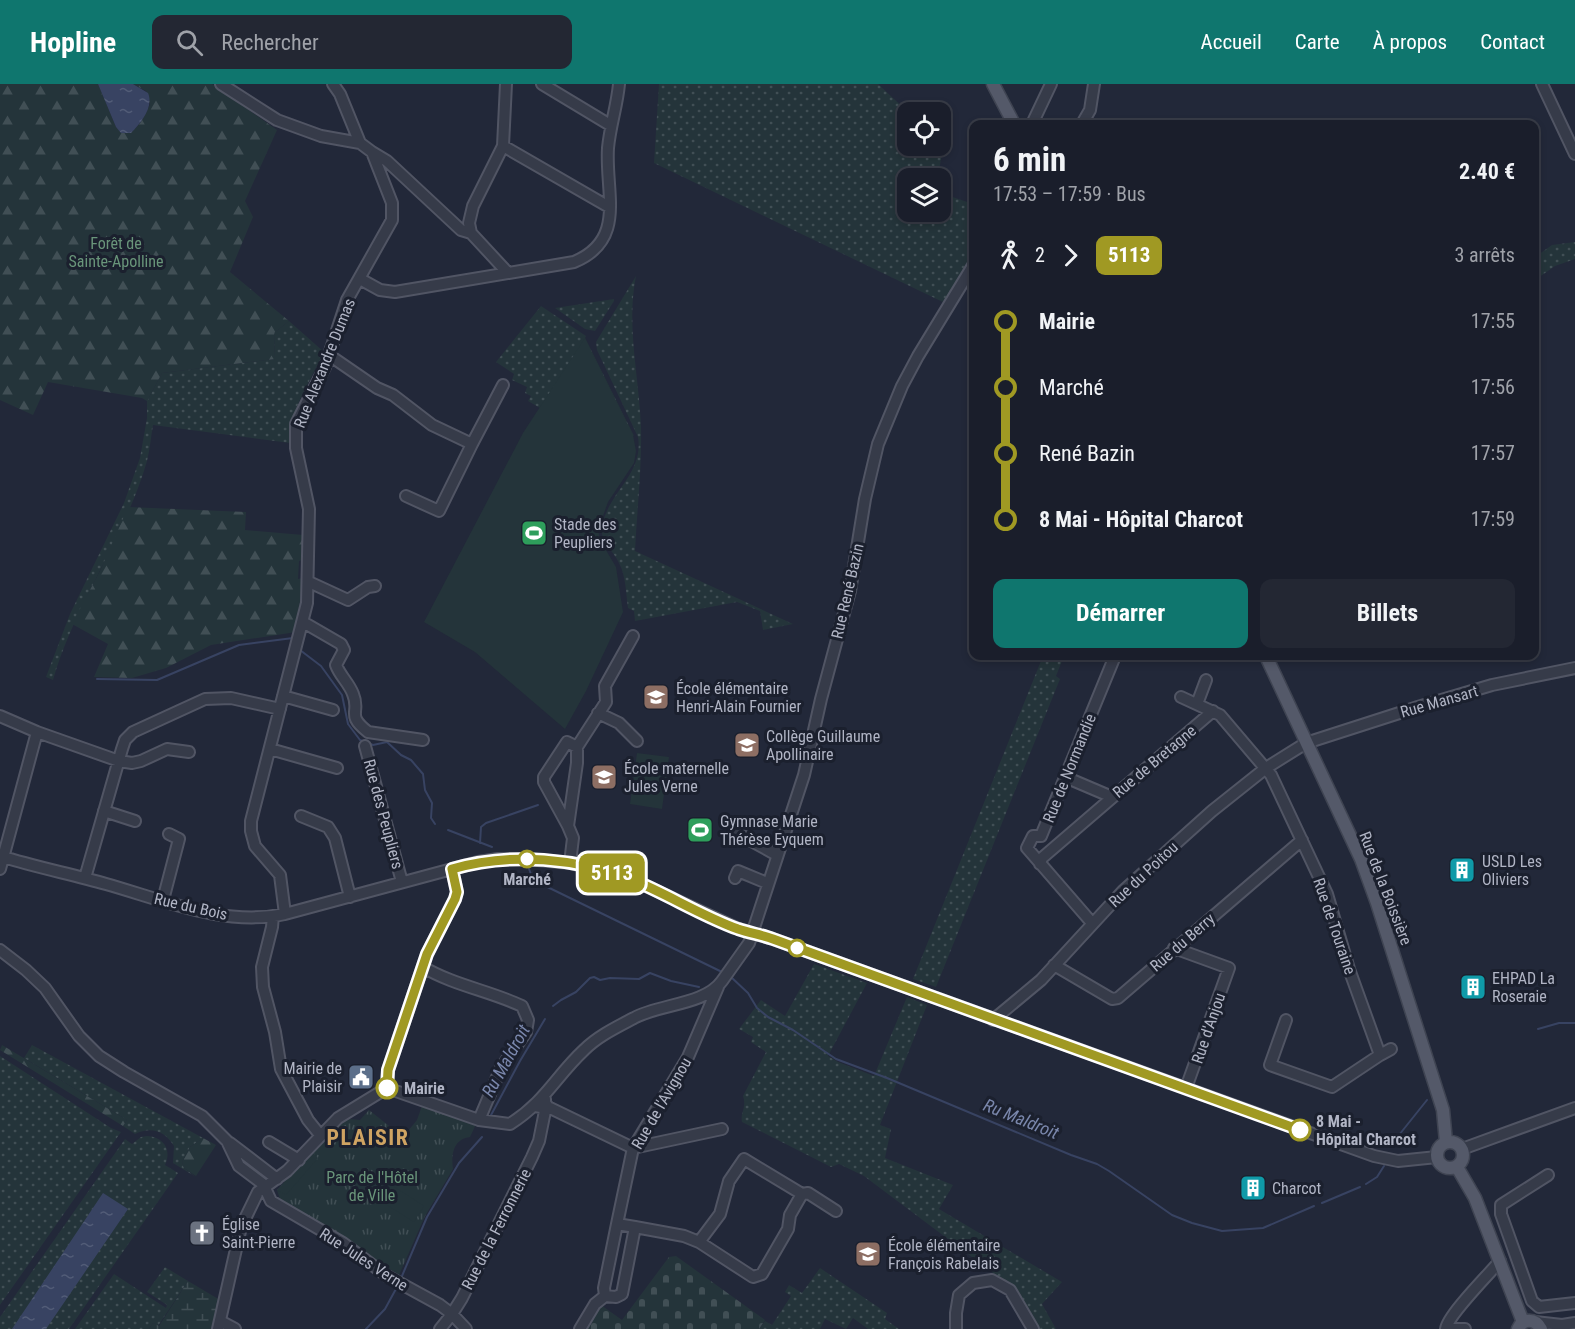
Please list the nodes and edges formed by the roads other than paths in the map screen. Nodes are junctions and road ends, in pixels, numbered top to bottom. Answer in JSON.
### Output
{"nodes":[{"id":1,"x":221,"y":84,"type":"edge"},
{"id":2,"x":333,"y":84,"type":"edge"},
{"id":3,"x":346,"y":84,"type":"edge"},
{"id":4,"x":506,"y":84,"type":"edge"},
{"id":5,"x":542,"y":84,"type":"edge"},
{"id":6,"x":619,"y":84,"type":"edge"},
{"id":7,"x":993,"y":84,"type":"edge"},
{"id":8,"x":1051,"y":84,"type":"edge"},
{"id":9,"x":1094,"y":84,"type":"edge"},
{"id":10,"x":1542,"y":84,"type":"edge"},
{"id":11,"x":340,"y":94,"type":"junction"},
{"id":12,"x":1012,"y":120,"type":"edge"},
{"id":13,"x":1034,"y":120,"type":"edge"},
{"id":14,"x":1084,"y":120,"type":"edge"},
{"id":15,"x":610,"y":125,"type":"junction"},
{"id":16,"x":360,"y":143,"type":"junction"},
{"id":17,"x":503,"y":146,"type":"junction"},
{"id":18,"x":372,"y":152,"type":"junction"},
{"id":19,"x":1575,"y":154,"type":"edge"},
{"id":20,"x":609,"y":207,"type":"junction"},
{"id":21,"x":471,"y":232,"type":"junction"},
{"id":22,"x":969,"y":272,"type":"edge"},
{"id":23,"x":508,"y":273,"type":"junction"},
{"id":24,"x":360,"y":279,"type":"junction"},
{"id":25,"x":329,"y":355,"type":"junction"},
{"id":26,"x":503,"y":385,"type":"dead end"},
{"id":27,"x":472,"y":444,"type":"junction"},
{"id":28,"x":405,"y":496,"type":"dead end"},
{"id":29,"x":309,"y":582,"type":"junction"},
{"id":30,"x":375,"y":586,"type":"dead end"},
{"id":31,"x":303,"y":622,"type":"junction"},
{"id":32,"x":633,"y":636,"type":"dead end"},
{"id":33,"x":1113,"y":660,"type":"edge"},
{"id":34,"x":1268,"y":660,"type":"edge"},
{"id":35,"x":1575,"y":668,"type":"edge"},
{"id":36,"x":1206,"y":680,"type":"dead end"},
{"id":37,"x":283,"y":696,"type":"junction"},
{"id":38,"x":1181,"y":697,"type":"dead end"},
{"id":39,"x":1197,"y":704,"type":"junction"},
{"id":40,"x":280,"y":709,"type":"junction"},
{"id":41,"x":333,"y":710,"type":"dead end"},
{"id":42,"x":1213,"y":711,"type":"junction"},
{"id":43,"x":598,"y":713,"type":"junction"},
{"id":44,"x":0,"y":716,"type":"edge"},
{"id":45,"x":37,"y":732,"type":"junction"},
{"id":46,"x":423,"y":740,"type":"dead end"},
{"id":47,"x":637,"y":741,"type":"dead end"},
{"id":48,"x":1306,"y":743,"type":"junction"},
{"id":49,"x":365,"y":746,"type":"dead end"},
{"id":50,"x":576,"y":747,"type":"junction"},
{"id":51,"x":270,"y":749,"type":"junction"},
{"id":52,"x":189,"y":752,"type":"dead end"},
{"id":53,"x":119,"y":760,"type":"junction"},
{"id":54,"x":337,"y":768,"type":"dead end"},
{"id":55,"x":1266,"y":768,"type":"junction"},
{"id":56,"x":1065,"y":777,"type":"junction"},
{"id":57,"x":1112,"y":796,"type":"junction"},
{"id":58,"x":104,"y":811,"type":"junction"},
{"id":59,"x":300,"y":816,"type":"dead end"},
{"id":60,"x":135,"y":821,"type":"dead end"},
{"id":61,"x":568,"y":826,"type":"junction"},
{"id":62,"x":737,"y":833,"type":"dead end"},
{"id":63,"x":169,"y":834,"type":"dead end"},
{"id":64,"x":1041,"y":836,"type":"junction"},
{"id":65,"x":1302,"y":840,"type":"junction"},
{"id":66,"x":1052,"y":849,"type":"junction"},
{"id":67,"x":777,"y":855,"type":"junction"},
{"id":68,"x":1,"y":856,"type":"edge"},
{"id":69,"x":570,"y":863,"type":"junction"},
{"id":70,"x":1040,"y":864,"type":"junction"},
{"id":71,"x":0,"y":869,"type":"edge"},
{"id":72,"x":452,"y":869,"type":"junction"},
{"id":73,"x":739,"y":870,"type":"dead end"},
{"id":74,"x":85,"y":878,"type":"junction"},
{"id":75,"x":402,"y":882,"type":"junction"},
{"id":76,"x":767,"y":883,"type":"junction"},
{"id":77,"x":350,"y":897,"type":"junction"},
{"id":78,"x":163,"y":900,"type":"junction"},
{"id":79,"x":285,"y":914,"type":"junction"},
{"id":80,"x":273,"y":916,"type":"junction"},
{"id":81,"x":1092,"y":924,"type":"junction"},
{"id":82,"x":752,"y":933,"type":"junction"},
{"id":83,"x":1174,"y":948,"type":"junction"},
{"id":84,"x":0,"y":950,"type":"edge"},
{"id":85,"x":1054,"y":965,"type":"junction"},
{"id":86,"x":423,"y":967,"type":"junction"},
{"id":87,"x":718,"y":987,"type":"junction"},
{"id":88,"x":993,"y":1020,"type":"junction"},
{"id":89,"x":1286,"y":1020,"type":"dead end"},
{"id":90,"x":1390,"y":1049,"type":"dead end"},
{"id":91,"x":1380,"y":1055,"type":"junction"},
{"id":92,"x":387,"y":1088,"type":"junction"},
{"id":93,"x":1186,"y":1088,"type":"junction"},
{"id":94,"x":545,"y":1096,"type":"junction"},
{"id":95,"x":535,"y":1107,"type":"junction"},
{"id":96,"x":1575,"y":1108,"type":"edge"},
{"id":97,"x":560,"y":1113,"type":"junction"},
{"id":98,"x":479,"y":1120,"type":"junction"},
{"id":99,"x":542,"y":1124,"type":"junction"},
{"id":100,"x":722,"y":1129,"type":"dead end"},
{"id":101,"x":321,"y":1135,"type":"junction"},
{"id":102,"x":227,"y":1141,"type":"junction"},
{"id":103,"x":269,"y":1142,"type":"dead end"},
{"id":104,"x":1446,"y":1142,"type":"junction"},
{"id":105,"x":633,"y":1148,"type":"junction"},
{"id":106,"x":1462,"y":1149,"type":"junction"},
{"id":107,"x":1437,"y":1157,"type":"junction"},
{"id":108,"x":298,"y":1160,"type":"junction"},
{"id":109,"x":1456,"y":1167,"type":"junction"},
{"id":110,"x":1548,"y":1175,"type":"dead end"},
{"id":111,"x":277,"y":1179,"type":"junction"},
{"id":112,"x":265,"y":1187,"type":"junction"},
{"id":113,"x":802,"y":1194,"type":"junction"},
{"id":114,"x":836,"y":1211,"type":"dead end"},
{"id":115,"x":617,"y":1224,"type":"junction"},
{"id":116,"x":635,"y":1227,"type":"junction"},
{"id":117,"x":699,"y":1242,"type":"junction"},
{"id":118,"x":1500,"y":1261,"type":"junction"},
{"id":119,"x":605,"y":1296,"type":"junction"},
{"id":120,"x":1575,"y":1303,"type":"edge"},
{"id":121,"x":452,"y":1314,"type":"junction"},
{"id":122,"x":1575,"y":1323,"type":"edge"},
{"id":123,"x":219,"y":1325,"type":"edge"},
{"id":124,"x":1529,"y":1325,"type":"edge"},
{"id":125,"x":1558,"y":1327,"type":"edge"},
{"id":126,"x":235,"y":1329,"type":"edge"},
{"id":127,"x":440,"y":1329,"type":"edge"},
{"id":128,"x":466,"y":1329,"type":"edge"},
{"id":129,"x":580,"y":1329,"type":"edge"},
{"id":130,"x":956,"y":1329,"type":"edge"},
{"id":131,"x":1033,"y":1329,"type":"edge"},
{"id":132,"x":1448,"y":1329,"type":"edge"},
{"id":133,"x":1465,"y":1329,"type":"edge"}],
"edges":[{"from":1,"to":16,"type":"street"},
{"from":2,"to":11,"type":"street"},
{"from":3,"to":11,"type":"street"},
{"from":4,"to":17,"type":"street"},
{"from":5,"to":15,"type":"street"},
{"from":6,"to":15,"type":"street"},
{"from":7,"to":12,"type":"main road"},
{"from":8,"to":13,"type":"street"},
{"from":9,"to":14,"type":"street"},
{"from":10,"to":19,"type":"street"},
{"from":11,"to":16,"type":"street"},
{"from":15,"to":20,"type":"street"},
{"from":16,"to":18,"type":"street"},
{"from":17,"to":20,"type":"street"},
{"from":17,"to":21,"type":"street"},
{"from":18,"to":21,"type":"street"},
{"from":18,"to":24,"type":"street","name":"Rue Alexandre Dumas"},
{"from":20,"to":23,"type":"street"},
{"from":21,"to":23,"type":"street"},
{"from":22,"to":67,"type":"street","name":"Rue René Bazin"},
{"from":23,"to":24,"type":"street"},
{"from":24,"to":25,"type":"street","name":"Rue Alexandre Dumas"},
{"from":25,"to":27,"type":"street"},
{"from":25,"to":29,"type":"street","name":"Rue Alexandre Dumas"},
{"from":26,"to":27,"type":"street"},
{"from":27,"to":28,"type":"street"},
{"from":29,"to":30,"type":"street"},
{"from":29,"to":31,"type":"street","name":"Rue Alexandre Dumas"},
{"from":31,"to":37,"type":"street","name":"Rue Alexandre Dumas"},
{"from":31,"to":46,"type":"street","name":"Rue des Peupliers"},
{"from":32,"to":43,"type":"street"},
{"from":33,"to":56,"type":"street","name":"Rue de Normandie"},
{"from":34,"to":48,"type":"main road","name":"Rue de la Boissière"},
{"from":35,"to":48,"type":"street","name":"Rue Mansart"},
{"from":36,"to":39,"type":"street"},
{"from":37,"to":40,"type":"street","name":"Rue Alexandre Dumas"},
{"from":37,"to":41,"type":"street"},
{"from":38,"to":39,"type":"street"},
{"from":39,"to":42,"type":"street"},
{"from":40,"to":51,"type":"street","name":"Rue Alexandre Dumas"},
{"from":40,"to":53,"type":"street"},
{"from":42,"to":55,"type":"street"},
{"from":42,"to":57,"type":"street","name":"Rue de Bretagne"},
{"from":43,"to":47,"type":"street"},
{"from":43,"to":50,"type":"street"},
{"from":44,"to":45,"type":"street"},
{"from":45,"to":53,"type":"street"},
{"from":45,"to":68,"type":"street"},
{"from":48,"to":55,"type":"street","name":"Rue du Poitou"},
{"from":48,"to":104,"type":"main road","name":"Rue de la Boissière"},
{"from":49,"to":75,"type":"street","name":"Rue des Peupliers"},
{"from":50,"to":61,"type":"street"},
{"from":50,"to":61,"type":"street"},
{"from":51,"to":54,"type":"street"},
{"from":51,"to":79,"type":"street","name":"Rue Alexandre Dumas"},
{"from":52,"to":53,"type":"street"},
{"from":53,"to":58,"type":"street"},
{"from":55,"to":65,"type":"street","name":"Rue de Touraine"},
{"from":55,"to":81,"type":"street","name":"Rue du Poitou"},
{"from":56,"to":57,"type":"street"},
{"from":56,"to":64,"type":"street","name":"Rue de Normandie"},
{"from":57,"to":66,"type":"street","name":"Rue de Bretagne"},
{"from":58,"to":60,"type":"street"},
{"from":58,"to":74,"type":"street"},
{"from":59,"to":77,"type":"street"},
{"from":61,"to":69,"type":"street"},
{"from":62,"to":67,"type":"street"},
{"from":63,"to":78,"type":"street"},
{"from":64,"to":66,"type":"street"},
{"from":64,"to":70,"type":"street","name":"Rue de Normandie"},
{"from":65,"to":83,"type":"street","name":"Rue du Berry"},
{"from":65,"to":91,"type":"street","name":"Rue de Touraine"},
{"from":66,"to":70,"type":"street","name":"Rue de Bretagne"},
{"from":67,"to":76,"type":"street","name":"Rue René Bazin"},
{"from":68,"to":71,"type":"street"},
{"from":68,"to":74,"type":"street","name":"Rue du Bois"},
{"from":69,"to":72,"type":"street","name":"Rue du Bois"},
{"from":69,"to":82,"type":"street","name":"Rue du Bois"},
{"from":70,"to":81,"type":"street","name":"Rue de Normandie"},
{"from":72,"to":75,"type":"street","name":"Rue du Bois"},
{"from":72,"to":86,"type":"street"},
{"from":73,"to":76,"type":"street"},
{"from":74,"to":78,"type":"street","name":"Rue du Bois"},
{"from":75,"to":77,"type":"street","name":"Rue du Bois"},
{"from":76,"to":82,"type":"street","name":"Rue René Bazin"},
{"from":77,"to":79,"type":"street","name":"Rue du Bois"},
{"from":78,"to":80,"type":"street","name":"Rue du Bois"},
{"from":79,"to":80,"type":"street","name":"Rue du Bois"},
{"from":80,"to":101,"type":"street"},
{"from":81,"to":85,"type":"street","name":"Rue du Poitou"},
{"from":82,"to":87,"type":"street","name":"Rue de l'Avignou"},
{"from":82,"to":88,"type":"street","name":"Rue du Bois"},
{"from":83,"to":85,"type":"street","name":"Rue du Berry"},
{"from":83,"to":93,"type":"street","name":"Rue d'Anjou"},
{"from":84,"to":102,"type":"street"},
{"from":85,"to":88,"type":"street","name":"Rue du Poitou"},
{"from":86,"to":92,"type":"street"},
{"from":86,"to":98,"type":"street"},
{"from":87,"to":94,"type":"street"},
{"from":87,"to":105,"type":"street","name":"Rue de l'Avignou"},
{"from":88,"to":93,"type":"street","name":"Rue du Bois"},
{"from":89,"to":91,"type":"street"},
{"from":90,"to":91,"type":"street"},
{"from":92,"to":98,"type":"street"},
{"from":92,"to":101,"type":"street"},
{"from":93,"to":107,"type":"street","name":"Rue du Bois"},
{"from":94,"to":95,"type":"street"},
{"from":94,"to":97,"type":"street"},
{"from":95,"to":98,"type":"street"},
{"from":95,"to":99,"type":"street"},
{"from":96,"to":106,"type":"street"},
{"from":97,"to":99,"type":"street"},
{"from":97,"to":105,"type":"street"},
{"from":99,"to":121,"type":"street","name":"Rue de la Ferronnerie"},
{"from":100,"to":105,"type":"street"},
{"from":101,"to":108,"type":"street"},
{"from":102,"to":111,"type":"street"},
{"from":102,"to":112,"type":"street","name":"Rue Jules Verne"},
{"from":103,"to":108,"type":"street"},
{"from":104,"to":106,"type":"main road"},
{"from":104,"to":107,"type":"main road"},
{"from":105,"to":115,"type":"street","name":"Rue de l'Avignou"},
{"from":106,"to":109,"type":"main road"},
{"from":107,"to":109,"type":"main road"},
{"from":108,"to":111,"type":"street"},
{"from":109,"to":118,"type":"main road"},
{"from":110,"to":120,"type":"street"},
{"from":111,"to":112,"type":"street"},
{"from":112,"to":121,"type":"street","name":"Rue Jules Verne"},
{"from":112,"to":123,"type":"street"},
{"from":113,"to":114,"type":"street"},
{"from":113,"to":117,"type":"street"},
{"from":113,"to":117,"type":"street"},
{"from":115,"to":116,"type":"street"},
{"from":115,"to":119,"type":"street","name":"Rue de l'Avignou"},
{"from":116,"to":117,"type":"street"},
{"from":116,"to":119,"type":"street"},
{"from":118,"to":124,"type":"main road"},
{"from":118,"to":132,"type":"street"},
{"from":119,"to":129,"type":"street"},
{"from":121,"to":127,"type":"street","name":"Rue de la Ferronnerie"},
{"from":121,"to":128,"type":"street","name":"Rue Jules Verne"},
{"from":122,"to":125,"type":"street"},
{"from":123,"to":126,"type":"street"},
{"from":124,"to":125,"type":"street"},
{"from":130,"to":131,"type":"street"},
{"from":132,"to":133,"type":"street"}]}
